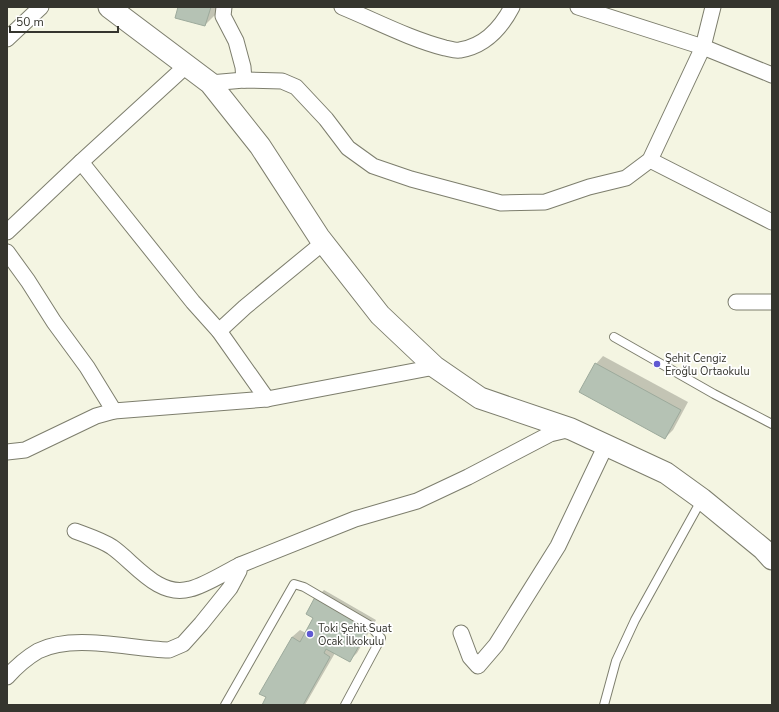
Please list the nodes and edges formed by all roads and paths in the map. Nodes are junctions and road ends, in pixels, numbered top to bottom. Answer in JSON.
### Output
{"nodes":[{"id":1,"x":41,"y":7,"type":"edge"},
{"id":2,"x":109,"y":7,"type":"edge"},
{"id":3,"x":224,"y":7,"type":"edge"},
{"id":4,"x":342,"y":7,"type":"edge"},
{"id":5,"x":512,"y":7,"type":"edge"},
{"id":6,"x":578,"y":7,"type":"edge"},
{"id":7,"x":713,"y":7,"type":"edge"},
{"id":8,"x":7,"y":39,"type":"edge"},
{"id":9,"x":703,"y":47,"type":"junction"},
{"id":10,"x":187,"y":65,"type":"junction"},
{"id":11,"x":772,"y":75,"type":"edge"},
{"id":12,"x":244,"y":80,"type":"junction"},
{"id":13,"x":210,"y":83,"type":"junction"},
{"id":14,"x":650,"y":160,"type":"junction"},
{"id":15,"x":81,"y":162,"type":"junction"},
{"id":16,"x":772,"y":222,"type":"edge"},
{"id":17,"x":7,"y":232,"type":"edge"},
{"id":18,"x":324,"y":242,"type":"junction"},
{"id":19,"x":7,"y":252,"type":"edge"},
{"id":20,"x":736,"y":302,"type":"dead end"},
{"id":21,"x":772,"y":302,"type":"edge"},
{"id":22,"x":219,"y":331,"type":"junction"},
{"id":23,"x":614,"y":338,"type":"dead end"},
{"id":24,"x":435,"y":367,"type":"junction"},
{"id":25,"x":267,"y":399,"type":"junction"},
{"id":26,"x":114,"y":411,"type":"junction"},
{"id":27,"x":772,"y":424,"type":"edge"},
{"id":28,"x":571,"y":429,"type":"junction"},
{"id":29,"x":606,"y":445,"type":"junction"},
{"id":30,"x":7,"y":452,"type":"edge"},
{"id":31,"x":702,"y":499,"type":"junction"},
{"id":32,"x":75,"y":531,"type":"dead end"},
{"id":33,"x":772,"y":559,"type":"edge"},
{"id":34,"x":240,"y":565,"type":"junction"},
{"id":35,"x":461,"y":633,"type":"dead end"},
{"id":36,"x":7,"y":677,"type":"edge"},
{"id":37,"x":225,"y":705,"type":"edge"},
{"id":38,"x":345,"y":705,"type":"edge"},
{"id":39,"x":604,"y":705,"type":"edge"}],
"edges":[{"from":1,"to":8,"type":"street"},
{"from":2,"to":10,"type":"street"},
{"from":3,"to":12,"type":"street"},
{"from":4,"to":5,"type":"street"},
{"from":6,"to":9,"type":"street"},
{"from":7,"to":9,"type":"street"},
{"from":9,"to":11,"type":"street"},
{"from":9,"to":14,"type":"street"},
{"from":10,"to":13,"type":"street"},
{"from":10,"to":15,"type":"street"},
{"from":12,"to":13,"type":"street"},
{"from":12,"to":14,"type":"street"},
{"from":13,"to":18,"type":"street"},
{"from":14,"to":16,"type":"street"},
{"from":15,"to":17,"type":"street"},
{"from":15,"to":22,"type":"street"},
{"from":18,"to":22,"type":"street"},
{"from":18,"to":24,"type":"street"},
{"from":19,"to":26,"type":"street"},
{"from":20,"to":21,"type":"street"},
{"from":22,"to":25,"type":"street"},
{"from":23,"to":27,"type":"lane"},
{"from":24,"to":25,"type":"street"},
{"from":24,"to":28,"type":"street"},
{"from":25,"to":26,"type":"street"},
{"from":26,"to":30,"type":"street"},
{"from":28,"to":29,"type":"street"},
{"from":28,"to":34,"type":"street"},
{"from":29,"to":31,"type":"street"},
{"from":29,"to":35,"type":"street"},
{"from":31,"to":33,"type":"street"},
{"from":31,"to":39,"type":"lane"},
{"from":32,"to":34,"type":"street"},
{"from":34,"to":36,"type":"street"},
{"from":37,"to":38,"type":"lane"}]}
